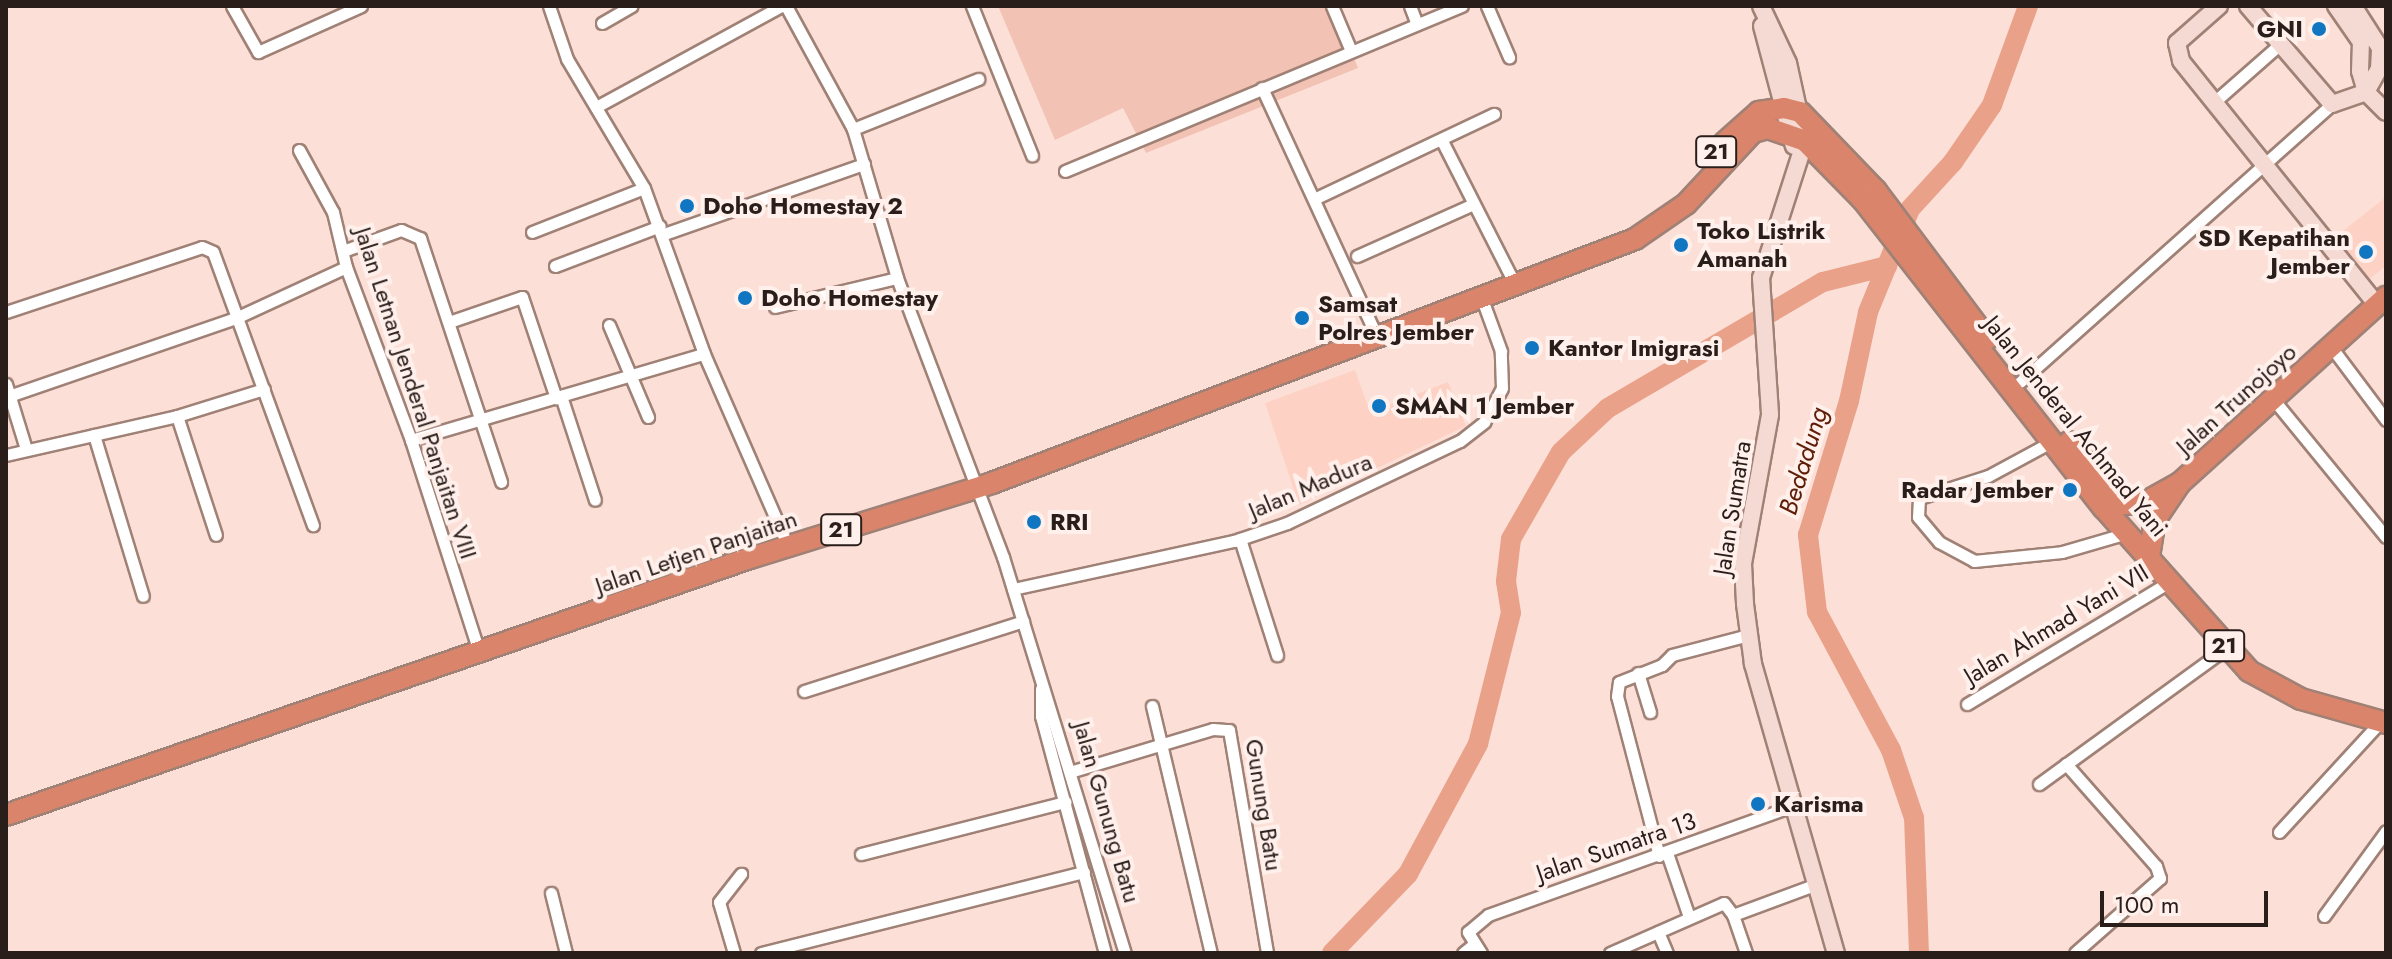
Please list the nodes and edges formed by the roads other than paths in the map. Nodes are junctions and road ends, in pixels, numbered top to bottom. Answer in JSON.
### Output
{"nodes":[{"id":1,"x":361,"y":6,"type":"edge"},
{"id":2,"x":549,"y":6,"type":"edge"},
{"id":3,"x":632,"y":6,"type":"edge"},
{"id":4,"x":783,"y":6,"type":"edge"},
{"id":5,"x":972,"y":6,"type":"edge"},
{"id":6,"x":1332,"y":6,"type":"edge"},
{"id":7,"x":1410,"y":6,"type":"edge"},
{"id":8,"x":1462,"y":6,"type":"edge"},
{"id":9,"x":1487,"y":6,"type":"edge"},
{"id":10,"x":1760,"y":6,"type":"edge"},
{"id":11,"x":2219,"y":6,"type":"edge"},
{"id":12,"x":2248,"y":6,"type":"edge"},
{"id":13,"x":2336,"y":6,"type":"edge"},
{"id":14,"x":2353,"y":6,"type":"edge"},
{"id":15,"x":234,"y":7,"type":"edge"},
{"id":16,"x":602,"y":23,"type":"dead end"},
{"id":17,"x":1417,"y":24,"type":"junction"},
{"id":18,"x":2279,"y":45,"type":"junction"},
{"id":19,"x":2383,"y":47,"type":"edge"},
{"id":20,"x":1351,"y":51,"type":"junction"},
{"id":21,"x":2362,"y":53,"type":"junction"},
{"id":22,"x":1509,"y":57,"type":"dead end"},
{"id":23,"x":978,"y":79,"type":"dead end"},
{"id":24,"x":1262,"y":88,"type":"junction"},
{"id":25,"x":2366,"y":92,"type":"junction"},
{"id":26,"x":2213,"y":103,"type":"junction"},
{"id":27,"x":2332,"y":104,"type":"junction"},
{"id":28,"x":596,"y":107,"type":"junction"},
{"id":29,"x":1792,"y":110,"type":"junction"},
{"id":30,"x":2386,"y":112,"type":"edge"},
{"id":31,"x":1494,"y":114,"type":"dead end"},
{"id":32,"x":853,"y":129,"type":"junction"},
{"id":33,"x":1442,"y":141,"type":"junction"},
{"id":34,"x":1798,"y":144,"type":"junction"},
{"id":35,"x":299,"y":150,"type":"dead end"},
{"id":36,"x":1032,"y":155,"type":"dead end"},
{"id":37,"x":864,"y":164,"type":"junction"},
{"id":38,"x":2264,"y":167,"type":"junction"},
{"id":39,"x":1065,"y":171,"type":"dead end"},
{"id":40,"x":644,"y":188,"type":"junction"},
{"id":41,"x":1869,"y":196,"type":"junction"},
{"id":42,"x":1316,"y":198,"type":"junction"},
{"id":43,"x":1473,"y":204,"type":"junction"},
{"id":44,"x":1666,"y":220,"type":"junction"},
{"id":45,"x":662,"y":230,"type":"junction"},
{"id":46,"x":532,"y":232,"type":"dead end"},
{"id":47,"x":343,"y":251,"type":"junction"},
{"id":48,"x":1357,"y":256,"type":"dead end"},
{"id":49,"x":555,"y":266,"type":"dead end"},
{"id":50,"x":346,"y":267,"type":"junction"},
{"id":51,"x":897,"y":278,"type":"junction"},
{"id":52,"x":1516,"y":286,"type":"junction"},
{"id":53,"x":1947,"y":295,"type":"junction"},
{"id":54,"x":1482,"y":299,"type":"junction"},
{"id":55,"x":2381,"y":301,"type":"edge"},
{"id":56,"x":775,"y":307,"type":"dead end"},
{"id":57,"x":6,"y":312,"type":"edge"},
{"id":58,"x":238,"y":317,"type":"junction"},
{"id":59,"x":449,"y":322,"type":"junction"},
{"id":60,"x":609,"y":325,"type":"dead end"},
{"id":61,"x":1377,"y":337,"type":"junction"},
{"id":62,"x":2332,"y":348,"type":"junction"},
{"id":63,"x":704,"y":354,"type":"junction"},
{"id":64,"x":631,"y":375,"type":"junction"},
{"id":65,"x":2020,"y":382,"type":"junction"},
{"id":66,"x":264,"y":389,"type":"junction"},
{"id":67,"x":7,"y":392,"type":"edge"},
{"id":68,"x":559,"y":397,"type":"junction"},
{"id":69,"x":2273,"y":399,"type":"junction"},
{"id":70,"x":177,"y":416,"type":"junction"},
{"id":71,"x":648,"y":417,"type":"dead end"},
{"id":72,"x":483,"y":419,"type":"junction"},
{"id":73,"x":2386,"y":420,"type":"edge"},
{"id":74,"x":94,"y":435,"type":"junction"},
{"id":75,"x":411,"y":440,"type":"junction"},
{"id":76,"x":2051,"y":442,"type":"junction"},
{"id":77,"x":26,"y":449,"type":"junction"},
{"id":78,"x":6,"y":455,"type":"edge"},
{"id":79,"x":501,"y":482,"type":"dead end"},
{"id":80,"x":2180,"y":483,"type":"junction"},
{"id":81,"x":979,"y":487,"type":"junction"},
{"id":82,"x":595,"y":500,"type":"dead end"},
{"id":83,"x":313,"y":525,"type":"dead end"},
{"id":84,"x":2127,"y":533,"type":"junction"},
{"id":85,"x":216,"y":535,"type":"dead end"},
{"id":86,"x":2386,"y":537,"type":"edge"},
{"id":87,"x":1240,"y":539,"type":"junction"},
{"id":88,"x":788,"y":546,"type":"junction"},
{"id":89,"x":2149,"y":557,"type":"junction"},
{"id":90,"x":2169,"y":582,"type":"junction"},
{"id":91,"x":1013,"y":589,"type":"junction"},
{"id":92,"x":143,"y":596,"type":"dead end"},
{"id":93,"x":1023,"y":621,"type":"junction"},
{"id":94,"x":1748,"y":635,"type":"junction"},
{"id":95,"x":2226,"y":648,"type":"junction"},
{"id":96,"x":480,"y":655,"type":"junction"},
{"id":97,"x":1277,"y":655,"type":"dead end"},
{"id":98,"x":1638,"y":673,"type":"junction"},
{"id":99,"x":1041,"y":685,"type":"junction"},
{"id":100,"x":804,"y":691,"type":"dead end"},
{"id":101,"x":1967,"y":704,"type":"dead end"},
{"id":102,"x":1152,"y":706,"type":"dead end"},
{"id":103,"x":1650,"y":712,"type":"dead end"},
{"id":104,"x":2383,"y":722,"type":"edge"},
{"id":105,"x":1162,"y":745,"type":"junction"},
{"id":106,"x":2066,"y":764,"type":"junction"},
{"id":107,"x":1073,"y":771,"type":"junction"},
{"id":108,"x":2039,"y":784,"type":"dead end"},
{"id":109,"x":1065,"y":802,"type":"junction"},
{"id":110,"x":1795,"y":805,"type":"junction"},
{"id":111,"x":6,"y":815,"type":"edge"},
{"id":112,"x":2386,"y":831,"type":"edge"},
{"id":113,"x":2279,"y":832,"type":"dead end"},
{"id":114,"x":861,"y":854,"type":"dead end"},
{"id":115,"x":1663,"y":854,"type":"junction"},
{"id":116,"x":1084,"y":872,"type":"junction"},
{"id":117,"x":741,"y":874,"type":"dead end"},
{"id":118,"x":1817,"y":884,"type":"junction"},
{"id":119,"x":1107,"y":891,"type":"junction"},
{"id":120,"x":551,"y":893,"type":"dead end"},
{"id":121,"x":1091,"y":897,"type":"junction"},
{"id":122,"x":1733,"y":915,"type":"junction"},
{"id":123,"x":2324,"y":916,"type":"dead end"},
{"id":124,"x":1689,"y":917,"type":"junction"},
{"id":125,"x":1658,"y":932,"type":"junction"},
{"id":126,"x":1478,"y":948,"type":"edge"},
{"id":127,"x":566,"y":953,"type":"edge"},
{"id":128,"x":734,"y":953,"type":"edge"},
{"id":129,"x":761,"y":953,"type":"edge"},
{"id":130,"x":1105,"y":953,"type":"edge"},
{"id":131,"x":1125,"y":953,"type":"edge"},
{"id":132,"x":1211,"y":953,"type":"edge"},
{"id":133,"x":1267,"y":953,"type":"edge"},
{"id":134,"x":1463,"y":953,"type":"edge"},
{"id":135,"x":1610,"y":953,"type":"edge"},
{"id":136,"x":1667,"y":953,"type":"edge"},
{"id":137,"x":1746,"y":953,"type":"edge"},
{"id":138,"x":1836,"y":953,"type":"edge"},
{"id":139,"x":2075,"y":953,"type":"edge"}],
"edges":[{"from":1,"to":15,"type":"street"},
{"from":2,"to":28,"type":"street"},
{"from":3,"to":16,"type":"street"},
{"from":4,"to":28,"type":"street"},
{"from":4,"to":32,"type":"street","name":"Jalan Gunung Batu"},
{"from":5,"to":36,"type":"street"},
{"from":6,"to":20,"type":"street"},
{"from":7,"to":17,"type":"street"},
{"from":8,"to":17,"type":"street"},
{"from":9,"to":22,"type":"street"},
{"from":10,"to":29,"type":"main road"},
{"from":11,"to":26,"type":"main road"},
{"from":12,"to":18,"type":"main road"},
{"from":13,"to":21,"type":"main road"},
{"from":14,"to":19,"type":"main road"},
{"from":17,"to":20,"type":"street"},
{"from":18,"to":26,"type":"street"},
{"from":18,"to":27,"type":"main road"},
{"from":19,"to":21,"type":"street"},
{"from":19,"to":25,"type":"main road"},
{"from":20,"to":24,"type":"street"},
{"from":21,"to":25,"type":"main road"},
{"from":23,"to":32,"type":"street"},
{"from":24,"to":39,"type":"street"},
{"from":24,"to":42,"type":"street"},
{"from":25,"to":27,"type":"main road"},
{"from":25,"to":30,"type":"main road"},
{"from":26,"to":38,"type":"main road"},
{"from":27,"to":38,"type":"street"},
{"from":28,"to":40,"type":"street"},
{"from":29,"to":34,"type":"main road"},
{"from":29,"to":41,"type":"highway","name":"Jalan Jenderal Achmad Yani","number":"21"},
{"from":29,"to":44,"type":"highway","number":"21"},
{"from":31,"to":33,"type":"street"},
{"from":32,"to":37,"type":"street","name":"Jalan Gunung Batu"},
{"from":33,"to":42,"type":"street"},
{"from":33,"to":43,"type":"street"},
{"from":34,"to":41,"type":"highway","name":"Jalan Jenderal Achmad Yani","number":"21"},
{"from":34,"to":44,"type":"highway","number":"21"},
{"from":34,"to":94,"type":"main road","name":"Jalan Sumatra"},
{"from":35,"to":47,"type":"street","name":"Jalan Letnan Jenderal Panjaitan VIII"},
{"from":37,"to":45,"type":"street"},
{"from":37,"to":51,"type":"street","name":"Jalan Gunung Batu"},
{"from":38,"to":55,"type":"main road"},
{"from":38,"to":65,"type":"street"},
{"from":40,"to":45,"type":"street"},
{"from":40,"to":46,"type":"street"},
{"from":41,"to":53,"type":"highway","name":"Jalan Jenderal Achmad Yani","number":"21"},
{"from":42,"to":61,"type":"street"},
{"from":43,"to":48,"type":"street"},
{"from":43,"to":52,"type":"street"},
{"from":44,"to":52,"type":"highway","name":"Jalan Letjen Panjaitan","number":"21"},
{"from":45,"to":49,"type":"street"},
{"from":45,"to":63,"type":"street"},
{"from":47,"to":50,"type":"street","name":"Jalan Letnan Jenderal Panjaitan VIII"},
{"from":47,"to":59,"type":"street"},
{"from":50,"to":58,"type":"street"},
{"from":50,"to":75,"type":"street","name":"Jalan Letnan Jenderal Panjaitan VIII"},
{"from":51,"to":56,"type":"street"},
{"from":51,"to":81,"type":"street","name":"Jalan Gunung Batu"},
{"from":52,"to":54,"type":"highway","name":"Jalan Letjen Panjaitan","number":"21"},
{"from":53,"to":65,"type":"highway","name":"Jalan Jenderal Achmad Yani","number":"21"},
{"from":53,"to":76,"type":"highway","name":"Jalan Jenderal Achmad Yani","number":"21"},
{"from":54,"to":61,"type":"highway","name":"Jalan Letjen Panjaitan","number":"21"},
{"from":54,"to":87,"type":"street","name":"Jalan Madura"},
{"from":55,"to":62,"type":"highway","name":"Jalan Trunojoyo","number":"21"},
{"from":57,"to":58,"type":"street"},
{"from":58,"to":66,"type":"street"},
{"from":58,"to":67,"type":"street"},
{"from":59,"to":68,"type":"street"},
{"from":59,"to":72,"type":"street"},
{"from":60,"to":64,"type":"street"},
{"from":61,"to":81,"type":"highway","name":"Jalan Letjen Panjaitan","number":"21"},
{"from":62,"to":69,"type":"highway","name":"Jalan Trunojoyo","number":"21"},
{"from":62,"to":73,"type":"street"},
{"from":63,"to":64,"type":"street"},
{"from":63,"to":88,"type":"street"},
{"from":64,"to":68,"type":"street"},
{"from":64,"to":71,"type":"street"},
{"from":65,"to":80,"type":"highway","name":"Jalan Jenderal Achmad Yani","number":"21"},
{"from":66,"to":70,"type":"street"},
{"from":66,"to":83,"type":"street"},
{"from":67,"to":77,"type":"street"},
{"from":68,"to":72,"type":"street"},
{"from":68,"to":82,"type":"street"},
{"from":69,"to":80,"type":"highway","name":"Jalan Trunojoyo","number":"21"},
{"from":69,"to":86,"type":"street"},
{"from":70,"to":74,"type":"street"},
{"from":70,"to":85,"type":"street"},
{"from":72,"to":75,"type":"street"},
{"from":72,"to":79,"type":"street"},
{"from":74,"to":77,"type":"street"},
{"from":74,"to":92,"type":"street"},
{"from":75,"to":96,"type":"street","name":"Jalan Letnan Jenderal Panjaitan VIII"},
{"from":76,"to":84,"type":"highway","name":"Jalan Jenderal Achmad Yani","number":"21"},
{"from":76,"to":84,"type":"street"},
{"from":77,"to":78,"type":"street"},
{"from":80,"to":89,"type":"highway","name":"Jalan Trunojoyo","number":"21"},
{"from":81,"to":88,"type":"highway","name":"Jalan Letjen Panjaitan","number":"21"},
{"from":81,"to":91,"type":"street","name":"Jalan Gunung Batu"},
{"from":84,"to":89,"type":"highway","name":"Jalan Jenderal Achmad Yani","number":"21"},
{"from":87,"to":91,"type":"street","name":"Jalan Madura"},
{"from":87,"to":97,"type":"street"},
{"from":88,"to":96,"type":"highway","name":"Jalan Letjen Panjaitan","number":"21"},
{"from":89,"to":90,"type":"highway","name":"Jalan Jenderal Achmad Yani","number":"21"},
{"from":90,"to":95,"type":"highway","name":"Jalan Jenderal Achmad Yani","number":"21"},
{"from":90,"to":101,"type":"street","name":"Jalan Ahmad Yani VII"},
{"from":91,"to":93,"type":"street","name":"Jalan Gunung Batu"},
{"from":93,"to":99,"type":"street","name":"Jalan Gunung Batu"},
{"from":93,"to":100,"type":"street"},
{"from":94,"to":98,"type":"street"},
{"from":94,"to":110,"type":"main road","name":"Jalan Sumatra"},
{"from":95,"to":104,"type":"highway","name":"Jalan Jenderal Achmad Yani","number":"21"},
{"from":95,"to":106,"type":"street"},
{"from":96,"to":111,"type":"highway","name":"Jalan Letjen Panjaitan","number":"21"},
{"from":98,"to":103,"type":"street"},
{"from":98,"to":115,"type":"street"},
{"from":99,"to":107,"type":"street","name":"Jalan Gunung Batu"},
{"from":99,"to":109,"type":"street","name":"Jalan Gunung Batu"},
{"from":102,"to":105,"type":"street"},
{"from":104,"to":113,"type":"street"},
{"from":105,"to":107,"type":"street","name":"Gunung Batu"},
{"from":105,"to":132,"type":"street"},
{"from":105,"to":133,"type":"street","name":"Gunung Batu"},
{"from":106,"to":108,"type":"street"},
{"from":106,"to":139,"type":"street"},
{"from":107,"to":119,"type":"street","name":"Jalan Gunung Batu"},
{"from":109,"to":114,"type":"street"},
{"from":109,"to":116,"type":"street","name":"Jalan Gunung Batu"},
{"from":110,"to":115,"type":"street","name":"Jalan Sumatra 13"},
{"from":110,"to":118,"type":"main road","name":"Jalan Sumatra"},
{"from":112,"to":123,"type":"street"},
{"from":115,"to":124,"type":"street"},
{"from":115,"to":126,"type":"street","name":"Jalan Sumatra 13"},
{"from":116,"to":121,"type":"street","name":"Jalan Gunung Batu"},
{"from":116,"to":129,"type":"street"},
{"from":117,"to":128,"type":"street"},
{"from":118,"to":122,"type":"street"},
{"from":118,"to":138,"type":"main road","name":"Jalan Sumatra"},
{"from":119,"to":121,"type":"street"},
{"from":119,"to":131,"type":"street","name":"Jalan Gunung Batu"},
{"from":120,"to":127,"type":"street"},
{"from":121,"to":130,"type":"street","name":"Jalan Gunung Batu"},
{"from":122,"to":124,"type":"street"},
{"from":122,"to":137,"type":"street"},
{"from":124,"to":125,"type":"street"},
{"from":125,"to":135,"type":"street"},
{"from":125,"to":136,"type":"street"},
{"from":126,"to":134,"type":"street"}]}
